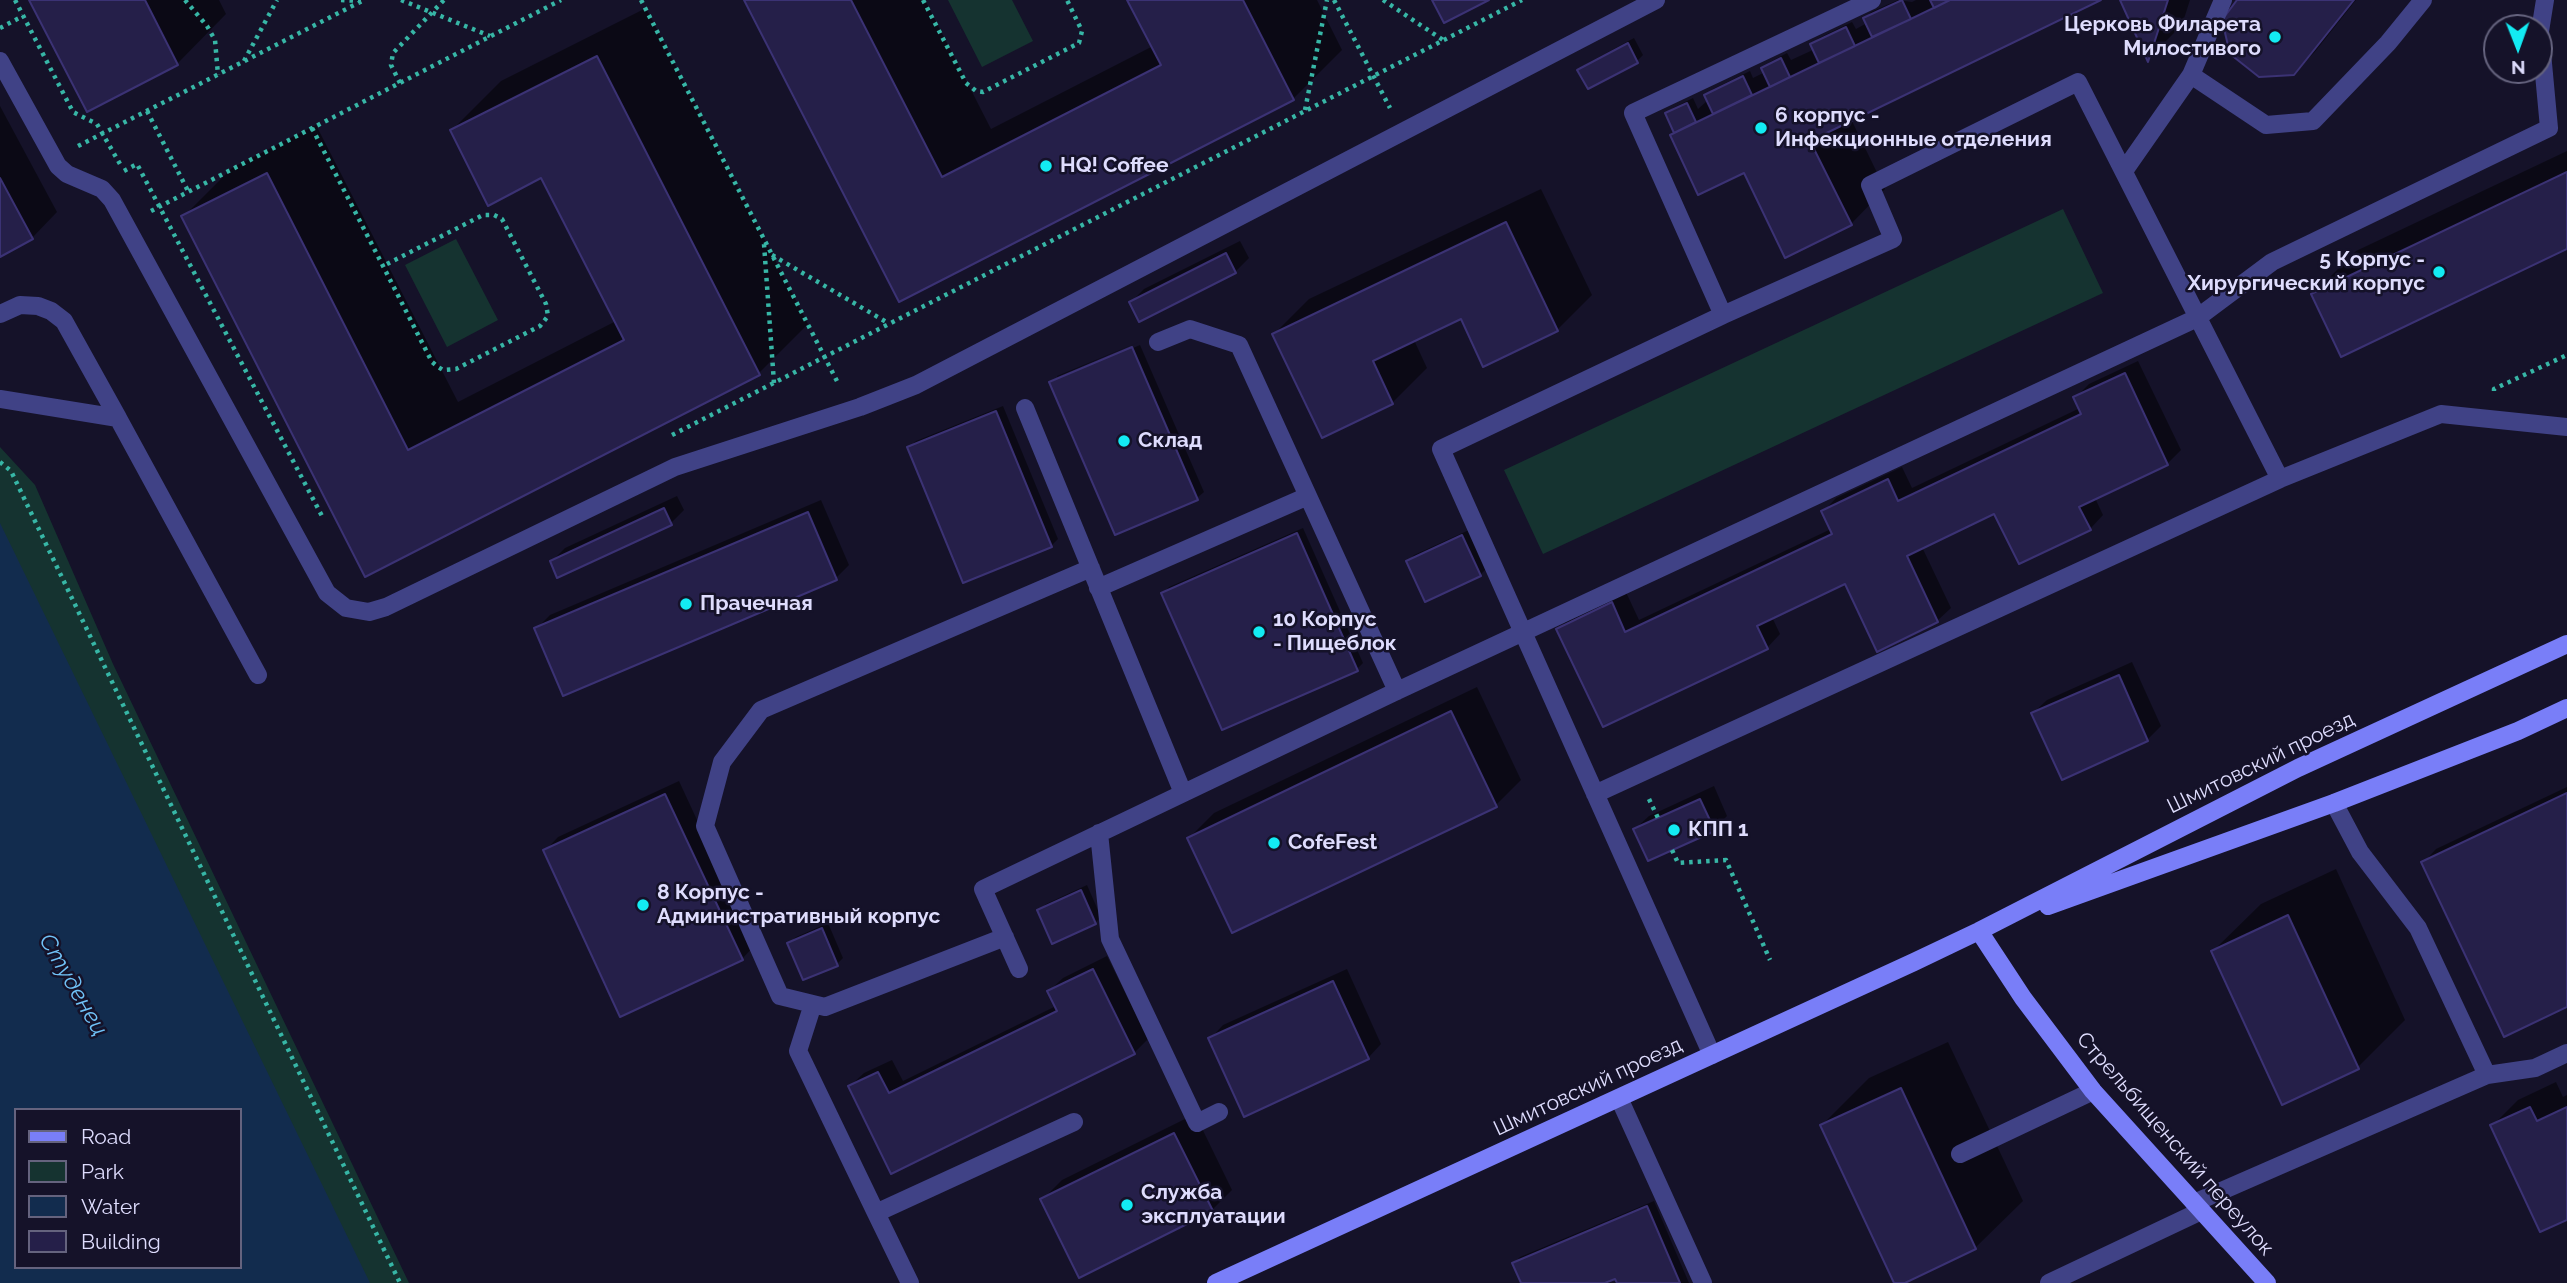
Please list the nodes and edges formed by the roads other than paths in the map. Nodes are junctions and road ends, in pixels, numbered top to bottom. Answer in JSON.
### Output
{"nodes":[{"id":1,"x":1656,"y":0,"type":"edge"},
{"id":2,"x":1872,"y":0,"type":"edge"},
{"id":3,"x":2223,"y":0,"type":"edge"},
{"id":4,"x":2423,"y":0,"type":"edge"},
{"id":5,"x":2545,"y":0,"type":"edge"},
{"id":6,"x":0,"y":61,"type":"edge"},
{"id":7,"x":2191,"y":75,"type":"junction"},
{"id":8,"x":2124,"y":171,"type":"junction"},
{"id":9,"x":0,"y":314,"type":"edge"},
{"id":10,"x":1723,"y":315,"type":"junction"},
{"id":11,"x":2197,"y":318,"type":"junction"},
{"id":12,"x":1158,"y":342,"type":"dead end"},
{"id":13,"x":0,"y":399,"type":"edge"},
{"id":14,"x":1025,"y":408,"type":"dead end"},
{"id":15,"x":118,"y":418,"type":"junction"},
{"id":16,"x":2567,"y":427,"type":"edge"},
{"id":17,"x":2280,"y":480,"type":"junction"},
{"id":18,"x":1308,"y":496,"type":"junction"},
{"id":19,"x":1091,"y":568,"type":"junction"},
{"id":20,"x":1098,"y":588,"type":"junction"},
{"id":21,"x":1523,"y":634,"type":"junction"},
{"id":22,"x":2567,"y":643,"type":"edge"},
{"id":23,"x":258,"y":675,"type":"dead end"},
{"id":24,"x":1397,"y":691,"type":"junction"},
{"id":25,"x":2567,"y":708,"type":"edge"},
{"id":26,"x":1182,"y":793,"type":"junction"},
{"id":27,"x":1595,"y":794,"type":"junction"},
{"id":28,"x":2334,"y":803,"type":"junction"},
{"id":29,"x":1098,"y":833,"type":"junction"},
{"id":30,"x":1979,"y":931,"type":"junction"},
{"id":31,"x":1004,"y":937,"type":"junction"},
{"id":32,"x":1019,"y":969,"type":"dead end"},
{"id":33,"x":813,"y":1004,"type":"junction"},
{"id":34,"x":2567,"y":1053,"type":"edge"},
{"id":35,"x":1712,"y":1055,"type":"junction"},
{"id":36,"x":2487,"y":1075,"type":"junction"},
{"id":37,"x":2093,"y":1091,"type":"junction"},
{"id":38,"x":1619,"y":1098,"type":"junction"},
{"id":39,"x":1219,"y":1112,"type":"dead end"},
{"id":40,"x":1074,"y":1122,"type":"dead end"},
{"id":41,"x":1960,"y":1154,"type":"dead end"},
{"id":42,"x":2198,"y":1207,"type":"junction"},
{"id":43,"x":876,"y":1213,"type":"junction"},
{"id":44,"x":910,"y":1283,"type":"edge"},
{"id":45,"x":1216,"y":1283,"type":"edge"},
{"id":46,"x":1703,"y":1283,"type":"edge"},
{"id":47,"x":2049,"y":1283,"type":"edge"},
{"id":48,"x":2267,"y":1283,"type":"edge"}],
"edges":[{"from":1,"to":6,"type":"lane"},
{"from":2,"to":10,"type":"lane"},
{"from":3,"to":7,"type":"lane"},
{"from":4,"to":7,"type":"lane"},
{"from":5,"to":11,"type":"lane"},
{"from":7,"to":8,"type":"lane"},
{"from":8,"to":10,"type":"lane"},
{"from":8,"to":11,"type":"lane"},
{"from":9,"to":15,"type":"lane"},
{"from":10,"to":21,"type":"lane"},
{"from":11,"to":17,"type":"lane"},
{"from":11,"to":21,"type":"lane"},
{"from":12,"to":18,"type":"lane"},
{"from":13,"to":15,"type":"lane"},
{"from":14,"to":19,"type":"lane"},
{"from":15,"to":23,"type":"lane"},
{"from":16,"to":17,"type":"lane"},
{"from":17,"to":27,"type":"lane"},
{"from":18,"to":20,"type":"lane"},
{"from":18,"to":24,"type":"lane"},
{"from":19,"to":20,"type":"lane"},
{"from":19,"to":33,"type":"lane"},
{"from":20,"to":26,"type":"lane"},
{"from":21,"to":24,"type":"lane"},
{"from":21,"to":27,"type":"lane"},
{"from":22,"to":30,"type":"main road","name":"Шмитовский проезд"},
{"from":24,"to":26,"type":"lane"},
{"from":25,"to":28,"type":"main road","name":"Шмитовский проезд"},
{"from":26,"to":29,"type":"lane"},
{"from":27,"to":35,"type":"lane"},
{"from":28,"to":30,"type":"main road","name":"Шмитовский проезд"},
{"from":28,"to":36,"type":"lane"},
{"from":29,"to":31,"type":"lane"},
{"from":29,"to":39,"type":"lane"},
{"from":30,"to":35,"type":"main road","name":"Шмитовский проезд"},
{"from":30,"to":37,"type":"main road","name":"Стрельбищенский переулок"},
{"from":31,"to":32,"type":"lane"},
{"from":31,"to":33,"type":"lane"},
{"from":33,"to":43,"type":"lane"},
{"from":34,"to":36,"type":"lane"},
{"from":35,"to":38,"type":"main road","name":"Шмитовский проезд"},
{"from":36,"to":42,"type":"lane"},
{"from":37,"to":41,"type":"lane"},
{"from":37,"to":42,"type":"main road","name":"Стрельбищенский переулок"},
{"from":38,"to":45,"type":"main road","name":"Шмитовский проезд"},
{"from":38,"to":46,"type":"lane"},
{"from":40,"to":43,"type":"lane"},
{"from":42,"to":47,"type":"lane"},
{"from":42,"to":48,"type":"main road","name":"Стрельбищенский переулок"},
{"from":43,"to":44,"type":"lane"}]}
